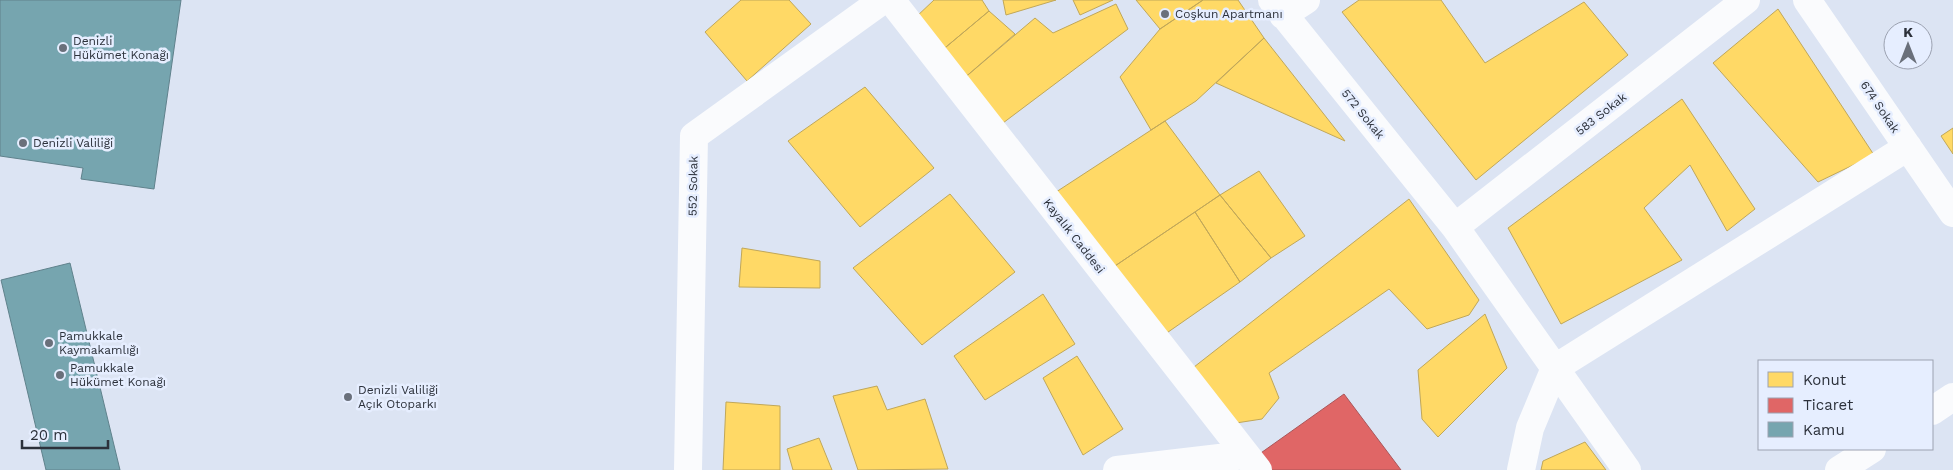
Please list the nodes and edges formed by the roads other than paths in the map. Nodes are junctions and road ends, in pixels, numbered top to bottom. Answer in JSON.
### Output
{"nodes":[{"id":1,"x":883,"y":0,"type":"edge"},
{"id":2,"x":891,"y":0,"type":"edge"},
{"id":3,"x":1306,"y":0,"type":"edge"},
{"id":4,"x":1746,"y":0,"type":"edge"},
{"id":5,"x":1807,"y":0,"type":"edge"},
{"id":6,"x":1278,"y":7,"type":"edge"},
{"id":7,"x":1908,"y":147,"type":"junction"},
{"id":8,"x":1953,"y":213,"type":"edge"},
{"id":9,"x":1456,"y":227,"type":"junction"},
{"id":10,"x":1555,"y":368,"type":"junction"},
{"id":11,"x":1953,"y":397,"type":"edge"},
{"id":12,"x":1933,"y":410,"type":"edge"},
{"id":13,"x":1870,"y":450,"type":"edge"},
{"id":14,"x":1251,"y":462,"type":"edge"},
{"id":15,"x":688,"y":470,"type":"edge"},
{"id":16,"x":1117,"y":470,"type":"edge"},
{"id":17,"x":1521,"y":470,"type":"edge"},
{"id":18,"x":1627,"y":470,"type":"edge"},
{"id":19,"x":1839,"y":470,"type":"edge"}],
"edges":[{"from":1,"to":15,"type":"street","name":"552 Sokak"},
{"from":2,"to":14,"type":"street","name":"Kayalık Caddesi"},
{"from":3,"to":6,"type":"street"},
{"from":4,"to":9,"type":"street","name":"583 Sokak"},
{"from":5,"to":7,"type":"street","name":"674 Sokak"},
{"from":6,"to":9,"type":"street","name":"572 Sokak"},
{"from":7,"to":8,"type":"street","name":"674 Sokak"},
{"from":7,"to":10,"type":"street"},
{"from":9,"to":10,"type":"street","name":"572 Sokak"},
{"from":10,"to":17,"type":"street"},
{"from":10,"to":18,"type":"street","name":"572 Sokak"},
{"from":11,"to":12,"type":"street"},
{"from":13,"to":19,"type":"street"},
{"from":14,"to":16,"type":"street"}]}
